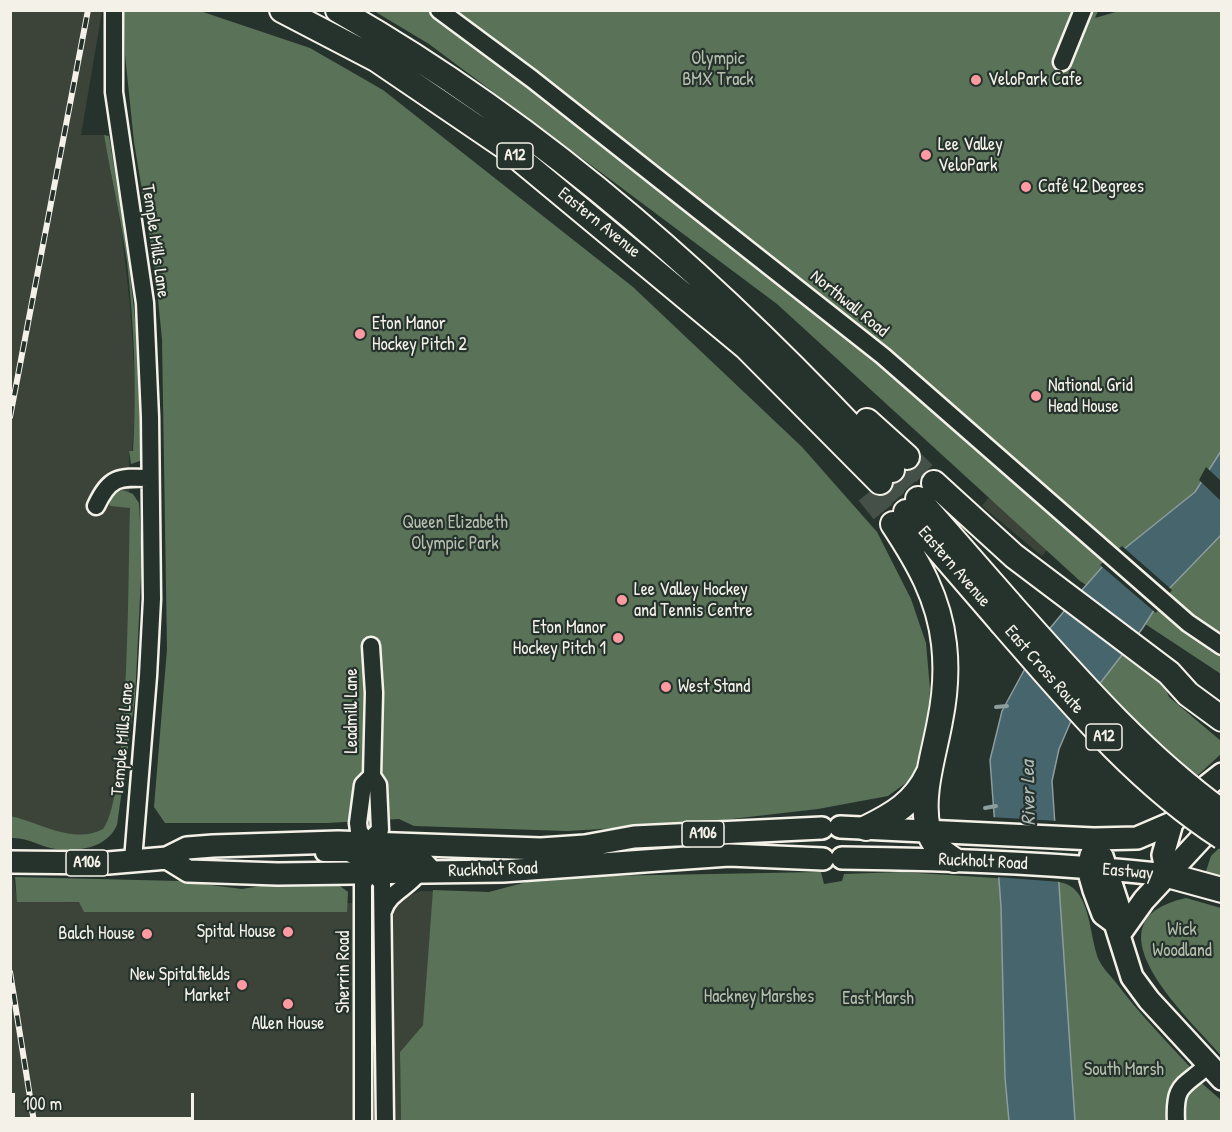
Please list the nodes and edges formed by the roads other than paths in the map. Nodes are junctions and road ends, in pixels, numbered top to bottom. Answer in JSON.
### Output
{"nodes":[{"id":1,"x":114,"y":10,"type":"edge"},
{"id":2,"x":282,"y":10,"type":"edge"},
{"id":3,"x":338,"y":10,"type":"edge"},
{"id":4,"x":439,"y":10,"type":"edge"},
{"id":5,"x":1083,"y":10,"type":"edge"},
{"id":6,"x":1062,"y":62,"type":"dead end"},
{"id":7,"x":150,"y":478,"type":"junction"},
{"id":8,"x":913,"y":505,"type":"junction"},
{"id":9,"x":96,"y":506,"type":"dead end"},
{"id":10,"x":1006,"y":613,"type":"junction"},
{"id":11,"x":371,"y":646,"type":"dead end"},
{"id":12,"x":1221,"y":646,"type":"edge"},
{"id":13,"x":1169,"y":673,"type":"junction"},
{"id":14,"x":1221,"y":702,"type":"edge"},
{"id":15,"x":1221,"y":718,"type":"edge"},
{"id":16,"x":931,"y":769,"type":"junction"},
{"id":17,"x":1221,"y":774,"type":"edge"},
{"id":18,"x":1212,"y":788,"type":"edge"},
{"id":19,"x":1221,"y":814,"type":"edge"},
{"id":20,"x":1172,"y":823,"type":"junction"},
{"id":21,"x":866,"y":828,"type":"junction"},
{"id":22,"x":928,"y":830,"type":"junction"},
{"id":23,"x":1221,"y":837,"type":"edge"},
{"id":24,"x":1094,"y":839,"type":"junction"},
{"id":25,"x":369,"y":857,"type":"junction"},
{"id":26,"x":167,"y":858,"type":"junction"},
{"id":27,"x":133,"y":860,"type":"junction"},
{"id":28,"x":954,"y":860,"type":"junction"},
{"id":29,"x":16,"y":862,"type":"edge"},
{"id":30,"x":1098,"y":869,"type":"junction"},
{"id":31,"x":427,"y":872,"type":"junction"},
{"id":32,"x":1167,"y":875,"type":"junction"},
{"id":33,"x":1221,"y":890,"type":"edge"},
{"id":34,"x":383,"y":912,"type":"junction"},
{"id":35,"x":1117,"y":929,"type":"junction"},
{"id":36,"x":1215,"y":1072,"type":"edge"},
{"id":37,"x":363,"y":1122,"type":"edge"},
{"id":38,"x":385,"y":1122,"type":"edge"},
{"id":39,"x":1176,"y":1122,"type":"edge"}],
"edges":[{"from":1,"to":7,"type":"street","name":"Temple Mills Lane"},
{"from":2,"to":3,"type":"highway","name":"Eastern Avenue","number":"A12"},
{"from":4,"to":12,"type":"street","name":"Northwall Road"},
{"from":5,"to":6,"type":"street"},
{"from":7,"to":9,"type":"street"},
{"from":7,"to":27,"type":"street","name":"Temple Mills Lane"},
{"from":8,"to":10,"type":"highway","name":"Eastern Avenue","number":"A12"},
{"from":8,"to":13,"type":"highway"},
{"from":8,"to":16,"type":"highway"},
{"from":10,"to":19,"type":"highway","name":"East Cross Route","number":"A12","bridge":true},
{"from":10,"to":23,"type":"highway","name":"East Cross Route","number":"A12","bridge":true},
{"from":11,"to":25,"type":"street","name":"Leadmill Lane"},
{"from":13,"to":14,"type":"highway"},
{"from":13,"to":15,"type":"highway"},
{"from":16,"to":21,"type":"highway"},
{"from":16,"to":22,"type":"highway"},
{"from":17,"to":18,"type":"main road","name":"Eastway","number":"A106"},
{"from":18,"to":20,"type":"main road","name":"Eastway","number":"A106"},
{"from":19,"to":32,"type":"main road","name":"Eastway"},
{"from":20,"to":24,"type":"main road","name":"Eastway","number":"A106"},
{"from":20,"to":32,"type":"main road","name":"Eastway","number":"A106"},
{"from":21,"to":22,"type":"main road","name":"Ruckholt Road","number":"A106"},
{"from":21,"to":25,"type":"main road","name":"Ruckholt Road","number":"A106"},
{"from":22,"to":24,"type":"main road","name":"Ruckholt Road","number":"A106"},
{"from":22,"to":28,"type":"highway"},
{"from":24,"to":30,"type":"main road"},
{"from":25,"to":26,"type":"main road","name":"Ruckholt Road","number":"A106"},
{"from":25,"to":26,"type":"main road","name":"Ruckholt Road","number":"A106"},
{"from":25,"to":31,"type":"main road","name":"Ruckholt Road","number":"A106"},
{"from":25,"to":34,"type":"street"},
{"from":25,"to":37,"type":"street","name":"Sherrin Road"},
{"from":26,"to":27,"type":"main road","name":"Ruckholt Road","number":"A106"},
{"from":27,"to":29,"type":"main road","name":"Ruckholt Road","number":"A106"},
{"from":28,"to":30,"type":"main road","name":"Ruckholt Road","number":"A106"},
{"from":28,"to":31,"type":"main road","name":"Ruckholt Road","number":"A106"},
{"from":30,"to":32,"type":"main road","name":"Eastway","number":"A106"},
{"from":30,"to":35,"type":"main road"},
{"from":31,"to":34,"type":"street"},
{"from":32,"to":33,"type":"highway"},
{"from":32,"to":35,"type":"main road"},
{"from":34,"to":38,"type":"street"},
{"from":35,"to":36,"type":"main road"},
{"from":36,"to":39,"type":"street"}]}
